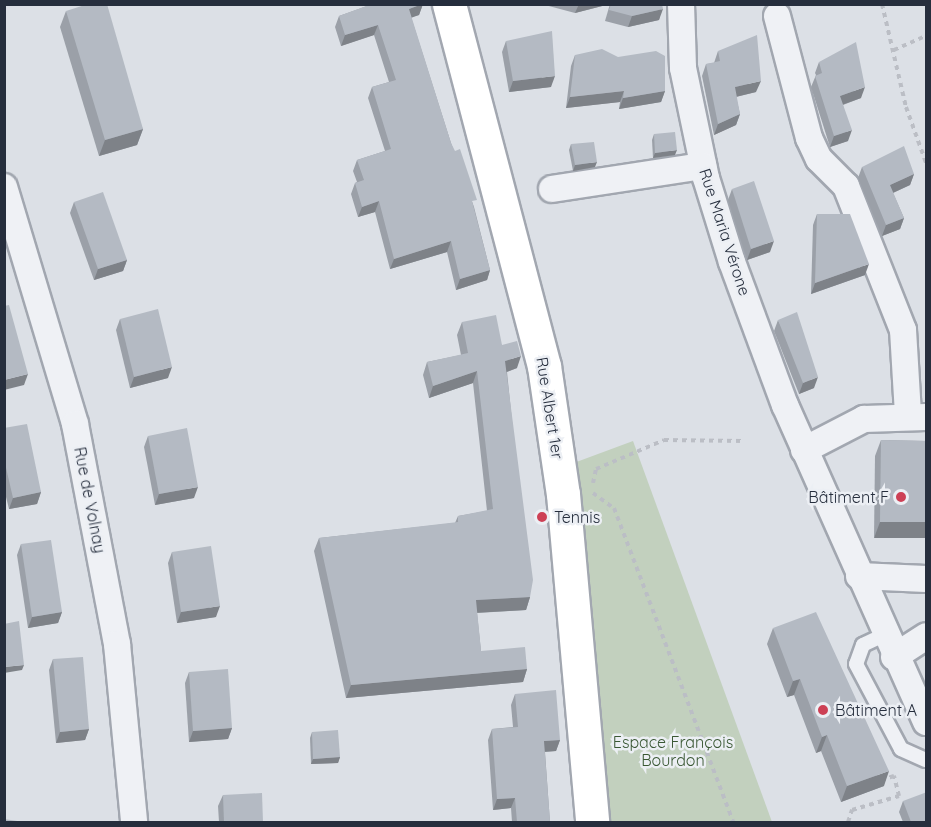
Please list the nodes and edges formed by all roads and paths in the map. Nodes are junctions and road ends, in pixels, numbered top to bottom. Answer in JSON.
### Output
{"nodes":[{"id":1,"x":449,"y":4,"type":"edge"},
{"id":2,"x":681,"y":4,"type":"edge"},
{"id":3,"x":882,"y":4,"type":"edge"},
{"id":4,"x":777,"y":16,"type":"dead end"},
{"id":5,"x":927,"y":36,"type":"edge"},
{"id":6,"x":894,"y":50,"type":"junction"},
{"id":7,"x":927,"y":163,"type":"edge"},
{"id":8,"x":703,"y":166,"type":"junction"},
{"id":9,"x":4,"y":187,"type":"edge"},
{"id":10,"x":552,"y":189,"type":"dead end"},
{"id":11,"x":917,"y":416,"type":"edge"},
{"id":12,"x":744,"y":441,"type":"dead end"},
{"id":13,"x":804,"y":450,"type":"junction"},
{"id":14,"x":604,"y":465,"type":"dead end"},
{"id":15,"x":591,"y":491,"type":"dead end"},
{"id":16,"x":859,"y":576,"type":"junction"},
{"id":17,"x":927,"y":579,"type":"edge"},
{"id":18,"x":927,"y":636,"type":"edge"},
{"id":19,"x":889,"y":646,"type":"junction"},
{"id":20,"x":927,"y":722,"type":"edge"},
{"id":21,"x":927,"y":760,"type":"edge"},
{"id":22,"x":881,"y":780,"type":"edge"},
{"id":23,"x":134,"y":822,"type":"edge"},
{"id":24,"x":592,"y":822,"type":"edge"},
{"id":25,"x":733,"y":822,"type":"edge"},
{"id":26,"x":848,"y":822,"type":"edge"}],
"edges":[{"from":1,"to":24,"type":"main road","name":"Rue Albert 1er"},
{"from":2,"to":8,"type":"street","name":"Rue Maria Vérone"},
{"from":3,"to":6,"type":"path"},
{"from":4,"to":11,"type":"street"},
{"from":5,"to":6,"type":"path"},
{"from":6,"to":7,"type":"path"},
{"from":8,"to":10,"type":"street"},
{"from":8,"to":13,"type":"street","name":"Rue Maria Vérone"},
{"from":9,"to":23,"type":"street","name":"Rue de Volnay"},
{"from":11,"to":13,"type":"street"},
{"from":12,"to":14,"type":"path"},
{"from":13,"to":16,"type":"street","name":"Rue Maria Vérone"},
{"from":15,"to":25,"type":"path"},
{"from":16,"to":17,"type":"street"},
{"from":16,"to":19,"type":"street","name":"Rue Maria Vérone"},
{"from":18,"to":19,"type":"street"},
{"from":19,"to":20,"type":"street","name":"Rue Maria Vérone"},
{"from":19,"to":21,"type":"lane"},
{"from":22,"to":26,"type":"path"}]}
